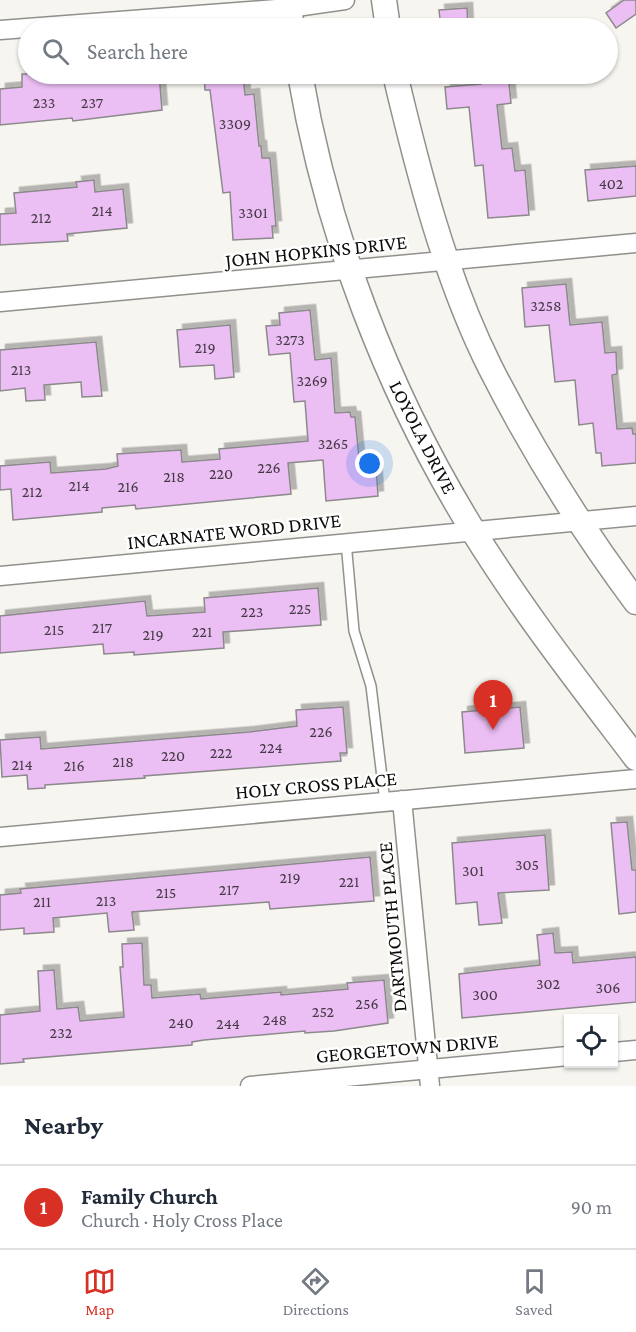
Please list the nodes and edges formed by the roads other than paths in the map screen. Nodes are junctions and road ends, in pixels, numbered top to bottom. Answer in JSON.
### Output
{"nodes":[{"id":1,"x":345,"y":0,"type":"edge"},
{"id":2,"x":384,"y":0,"type":"edge"},
{"id":3,"x":290,"y":12,"type":"edge"},
{"id":4,"x":193,"y":18,"type":"edge"},
{"id":5,"x":387,"y":18,"type":"edge"},
{"id":6,"x":18,"y":29,"type":"edge"},
{"id":7,"x":0,"y":30,"type":"edge"},
{"id":8,"x":302,"y":84,"type":"edge"},
{"id":9,"x":397,"y":84,"type":"edge"},
{"id":10,"x":636,"y":243,"type":"edge"},
{"id":11,"x":447,"y":260,"type":"junction"},
{"id":12,"x":350,"y":271,"type":"junction"},
{"id":13,"x":0,"y":302,"type":"edge"},
{"id":14,"x":636,"y":516,"type":"edge"},
{"id":15,"x":577,"y":521,"type":"junction"},
{"id":16,"x":472,"y":529,"type":"junction"},
{"id":17,"x":346,"y":542,"type":"junction"},
{"id":18,"x":0,"y":576,"type":"edge"},
{"id":19,"x":636,"y":602,"type":"edge"},
{"id":20,"x":636,"y":758,"type":"edge"},
{"id":21,"x":636,"y":779,"type":"edge"},
{"id":22,"x":394,"y":801,"type":"junction"},
{"id":23,"x":0,"y":837,"type":"edge"},
{"id":24,"x":636,"y":1050,"type":"edge"},
{"id":25,"x":618,"y":1052,"type":"edge"},
{"id":26,"x":564,"y":1057,"type":"edge"},
{"id":27,"x":429,"y":1077,"type":"edge"},
{"id":28,"x":250,"y":1086,"type":"edge"}],
"edges":[{"from":1,"to":3,"type":"street"},
{"from":2,"to":5,"type":"main road"},
{"from":3,"to":4,"type":"street"},
{"from":6,"to":7,"type":"street"},
{"from":8,"to":12,"type":"main road","name":"LOYOLA DRIVE"},
{"from":9,"to":11,"type":"main road"},
{"from":10,"to":11,"type":"street","name":"JOHN HOPKINS DRIVE"},
{"from":11,"to":12,"type":"street","name":"JOHN HOPKINS DRIVE"},
{"from":11,"to":15,"type":"main road"},
{"from":12,"to":13,"type":"street","name":"JOHN HOPKINS DRIVE"},
{"from":12,"to":16,"type":"main road","name":"LOYOLA DRIVE"},
{"from":14,"to":15,"type":"street"},
{"from":15,"to":16,"type":"street","name":"INCARNATE WORD DRIVE"},
{"from":15,"to":19,"type":"main road"},
{"from":16,"to":17,"type":"street","name":"INCARNATE WORD DRIVE"},
{"from":16,"to":20,"type":"main road","name":"LOYOLA DRIVE"},
{"from":17,"to":18,"type":"street","name":"INCARNATE WORD DRIVE"},
{"from":17,"to":22,"type":"lane"},
{"from":21,"to":22,"type":"street","name":"HOLY CROSS PLACE"},
{"from":22,"to":23,"type":"street","name":"HOLY CROSS PLACE"},
{"from":22,"to":27,"type":"street","name":"DARTMOUTH PLACE"},
{"from":24,"to":25,"type":"street"},
{"from":26,"to":27,"type":"street","name":"GEORGETOWN DRIVE"},
{"from":27,"to":28,"type":"street","name":"GEORGETOWN DRIVE"}]}
